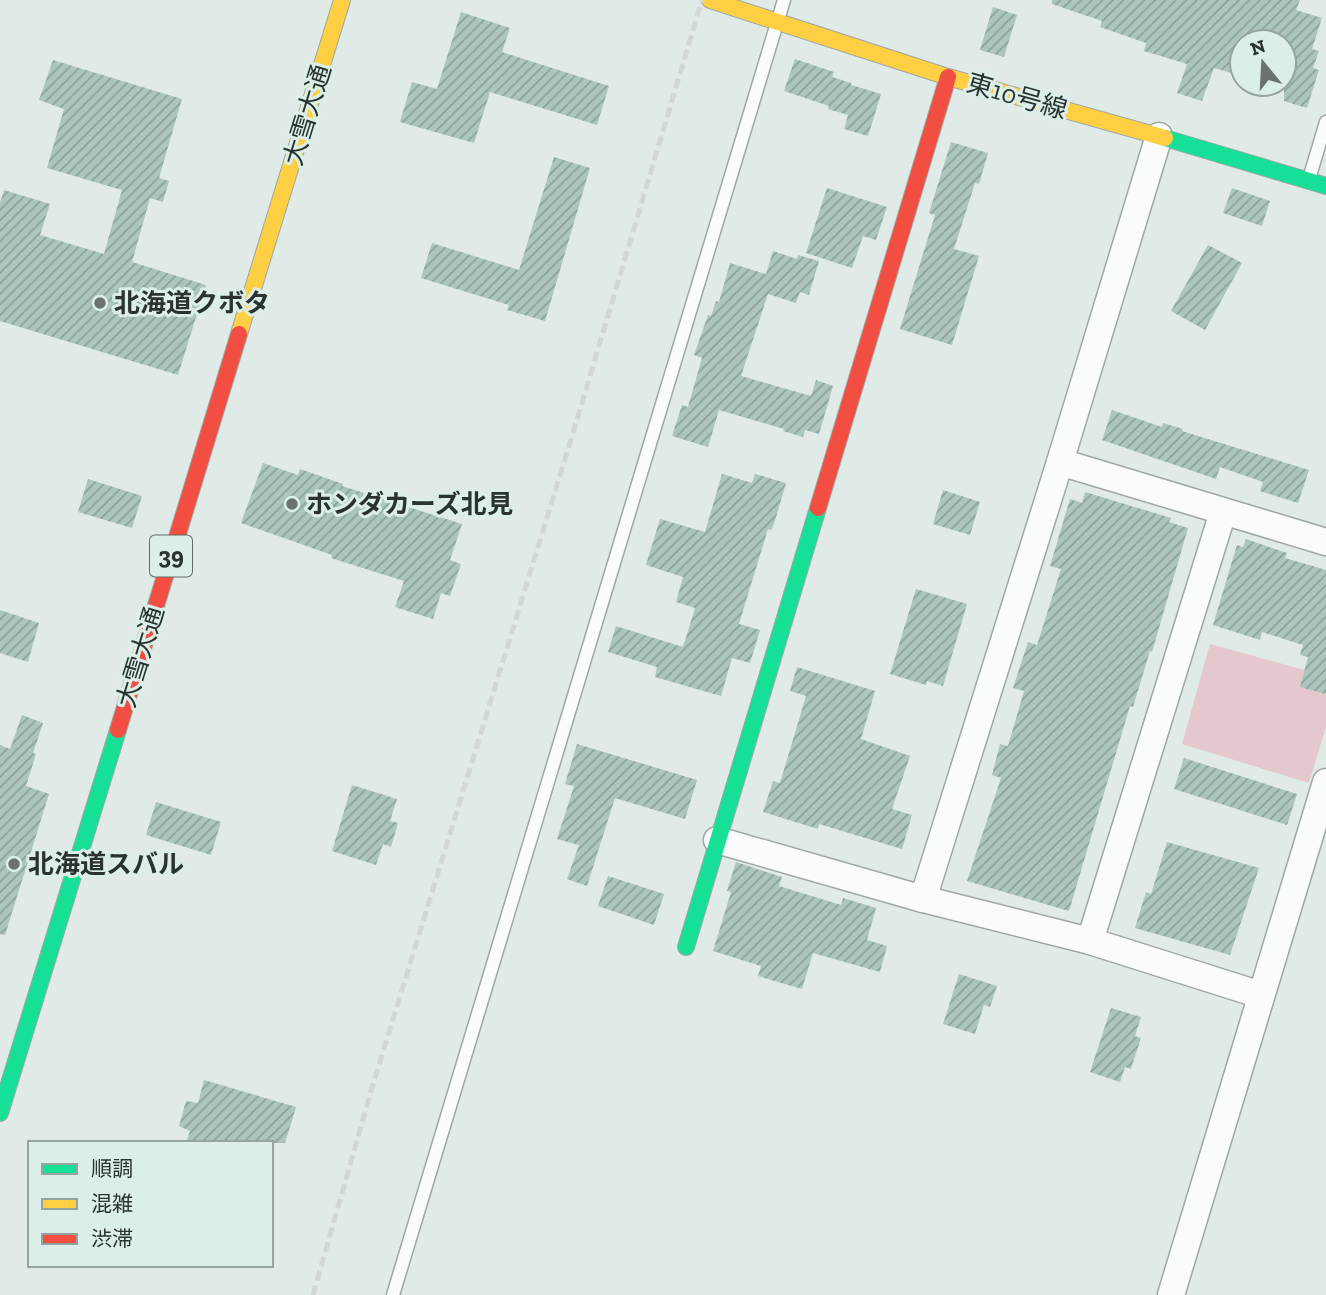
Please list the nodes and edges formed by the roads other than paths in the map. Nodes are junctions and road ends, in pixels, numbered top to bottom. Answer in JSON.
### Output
{"nodes":[{"id":1,"x":342,"y":0,"type":"edge"},
{"id":2,"x":710,"y":0,"type":"edge"},
{"id":3,"x":785,"y":0,"type":"edge"},
{"id":4,"x":778,"y":22,"type":"junction"},
{"id":5,"x":948,"y":77,"type":"junction"},
{"id":6,"x":1326,"y":122,"type":"edge"},
{"id":7,"x":1159,"y":136,"type":"junction"},
{"id":8,"x":1308,"y":181,"type":"junction"},
{"id":9,"x":1326,"y":186,"type":"edge"},
{"id":10,"x":1060,"y":461,"type":"junction"},
{"id":11,"x":1223,"y":512,"type":"junction"},
{"id":12,"x":1326,"y":542,"type":"edge"},
{"id":13,"x":1326,"y":782,"type":"edge"},
{"id":14,"x":717,"y":840,"type":"junction"},
{"id":15,"x":923,"y":899,"type":"junction"},
{"id":16,"x":1090,"y":941,"type":"junction"},
{"id":17,"x":686,"y":947,"type":"dead end"},
{"id":18,"x":1261,"y":995,"type":"junction"},
{"id":19,"x":0,"y":1112,"type":"edge"},
{"id":20,"x":393,"y":1295,"type":"edge"},
{"id":21,"x":1171,"y":1295,"type":"edge"}],
"edges":[{"from":1,"to":19,"type":"main road","name":"大雪大通","number":"39"},
{"from":2,"to":4,"type":"main road","name":"東10号線"},
{"from":3,"to":4,"type":"lane"},
{"from":4,"to":5,"type":"main road","name":"東10号線"},
{"from":4,"to":20,"type":"lane"},
{"from":5,"to":7,"type":"main road","name":"東10号線"},
{"from":5,"to":14,"type":"main road"},
{"from":6,"to":8,"type":"lane"},
{"from":7,"to":8,"type":"main road","name":"東10号線"},
{"from":7,"to":10,"type":"street"},
{"from":8,"to":9,"type":"main road","name":"東10号線"},
{"from":10,"to":11,"type":"street"},
{"from":10,"to":15,"type":"street"},
{"from":11,"to":12,"type":"street"},
{"from":11,"to":16,"type":"street"},
{"from":13,"to":18,"type":"street"},
{"from":14,"to":15,"type":"street"},
{"from":14,"to":17,"type":"main road"},
{"from":15,"to":16,"type":"street"},
{"from":16,"to":18,"type":"street"},
{"from":18,"to":21,"type":"street"}]}
